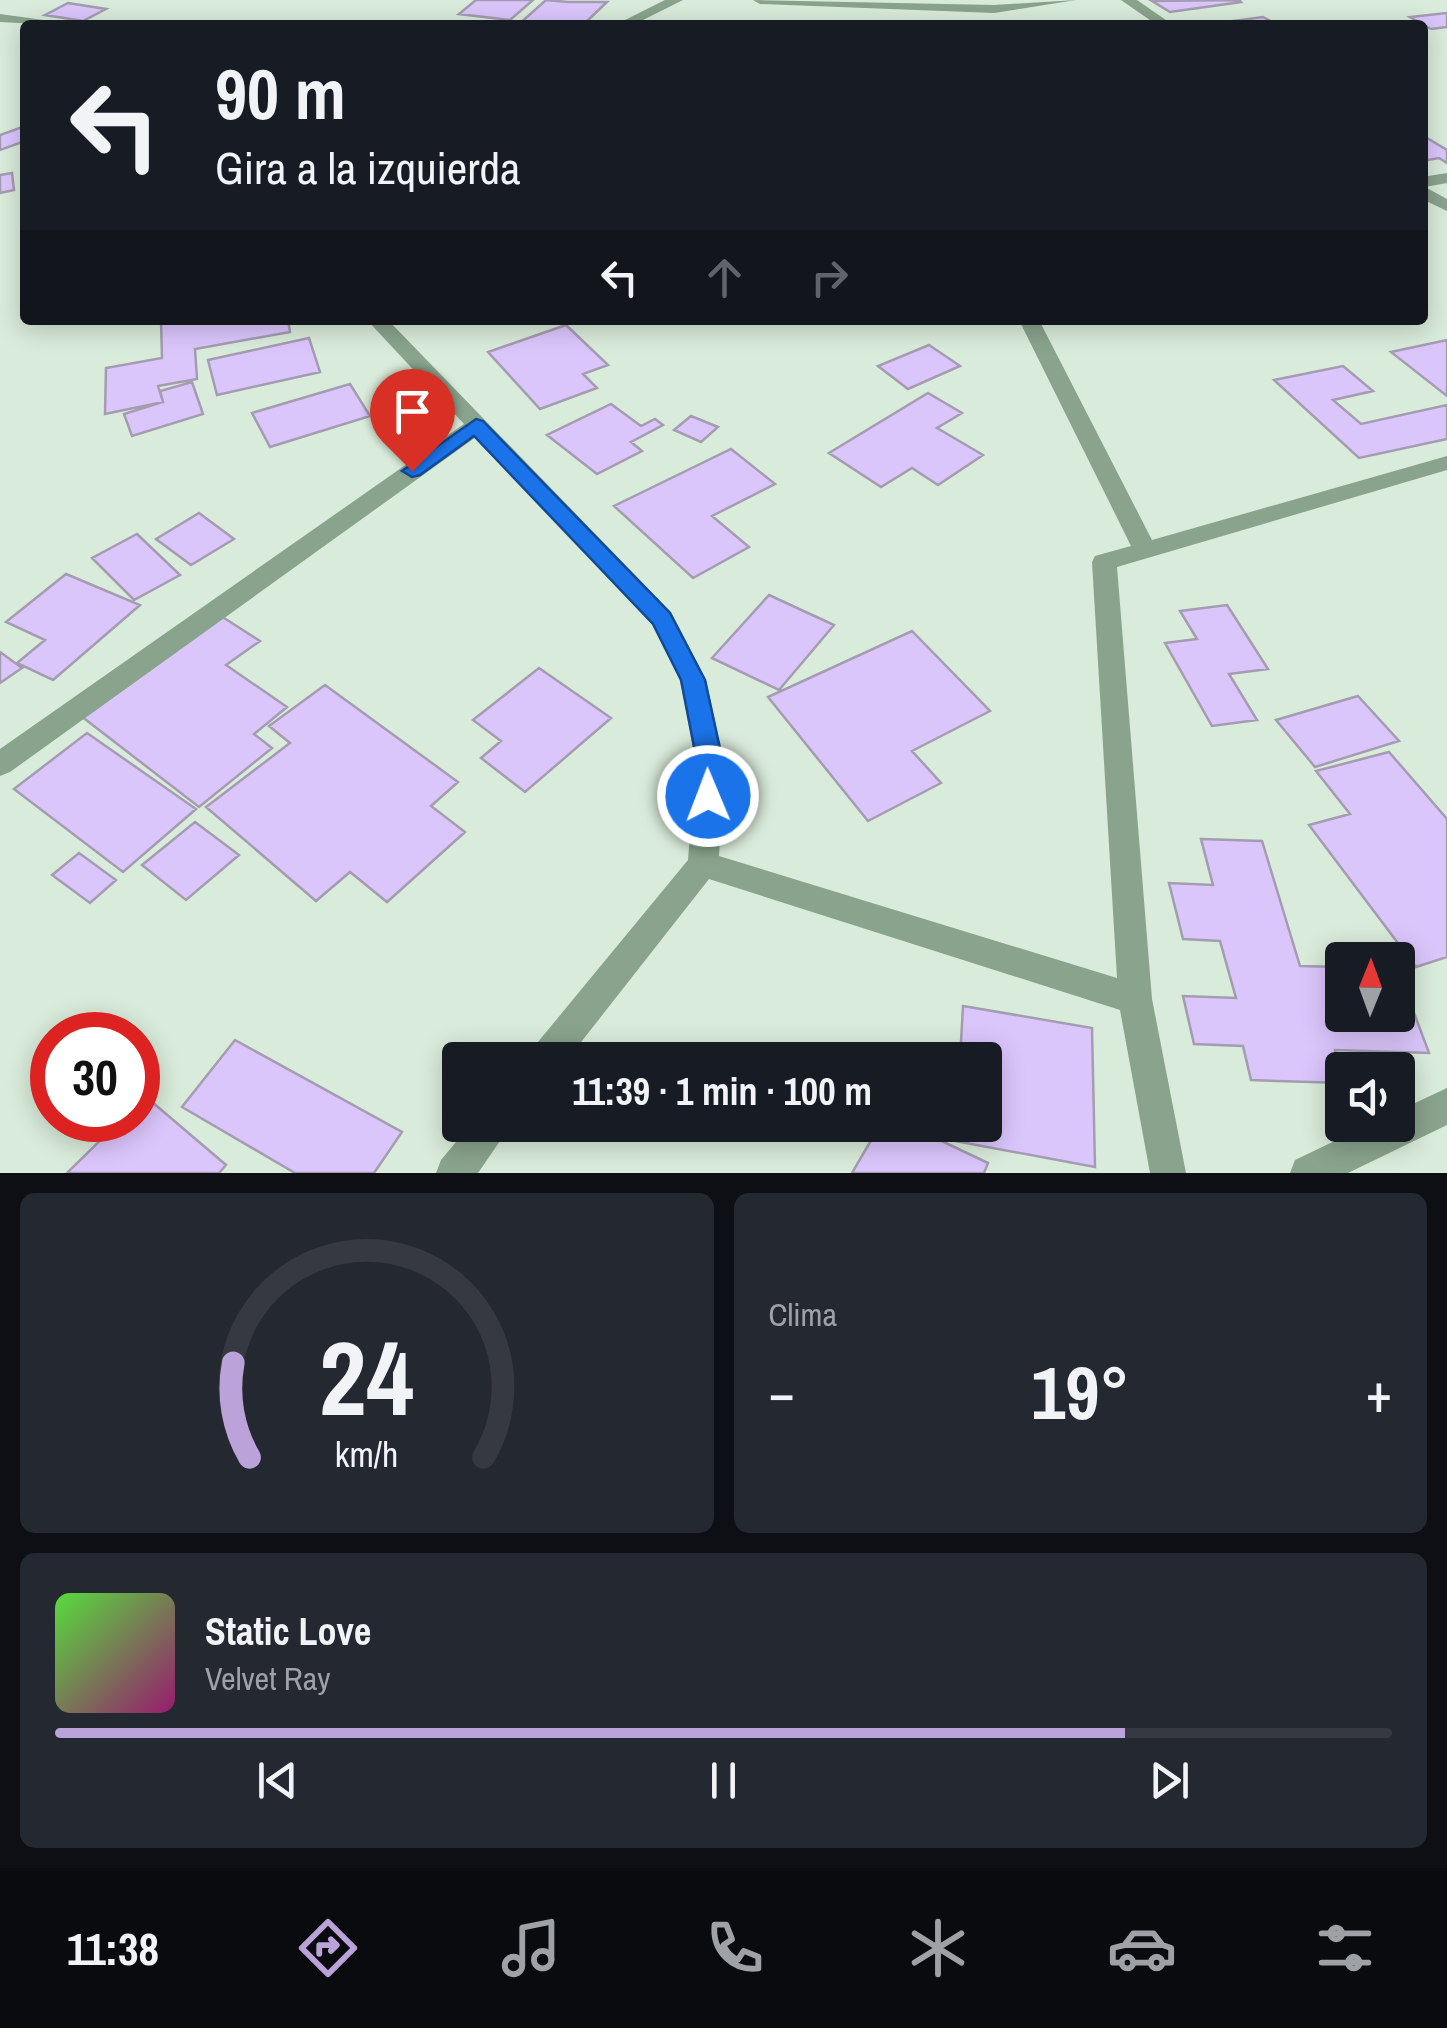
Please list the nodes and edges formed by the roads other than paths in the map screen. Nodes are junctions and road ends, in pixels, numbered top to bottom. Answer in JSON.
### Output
{"nodes":[{"id":1,"x":676,"y":0,"type":"edge"},
{"id":2,"x":760,"y":0,"type":"edge"},
{"id":3,"x":1069,"y":0,"type":"edge"},
{"id":4,"x":1128,"y":0,"type":"edge"},
{"id":5,"x":633,"y":20,"type":"edge"},
{"id":6,"x":1158,"y":20,"type":"edge"},
{"id":7,"x":382,"y":325,"type":"edge"},
{"id":8,"x":1032,"y":325,"type":"edge"},
{"id":9,"x":476,"y":426,"type":"junction"},
{"id":10,"x":1447,"y":464,"type":"edge"},
{"id":11,"x":1145,"y":550,"type":"junction"},
{"id":12,"x":0,"y":764,"type":"edge"},
{"id":13,"x":703,"y":864,"type":"junction"},
{"id":14,"x":1135,"y":999,"type":"junction"},
{"id":15,"x":560,"y":1042,"type":"edge"},
{"id":16,"x":1447,"y":1106,"type":"edge"},
{"id":17,"x":479,"y":1142,"type":"edge"},
{"id":18,"x":454,"y":1173,"type":"edge"},
{"id":19,"x":1168,"y":1173,"type":"edge"},
{"id":20,"x":1308,"y":1173,"type":"edge"}],
"edges":[{"from":1,"to":5,"type":"street"},
{"from":2,"to":3,"type":"street"},
{"from":4,"to":6,"type":"street"},
{"from":7,"to":9,"type":"street"},
{"from":8,"to":11,"type":"street"},
{"from":9,"to":12,"type":"street"},
{"from":9,"to":13,"type":"street"},
{"from":10,"to":11,"type":"street"},
{"from":11,"to":14,"type":"street"},
{"from":13,"to":14,"type":"street"},
{"from":13,"to":15,"type":"street"},
{"from":14,"to":19,"type":"street"},
{"from":16,"to":20,"type":"street"},
{"from":17,"to":18,"type":"street"}]}
